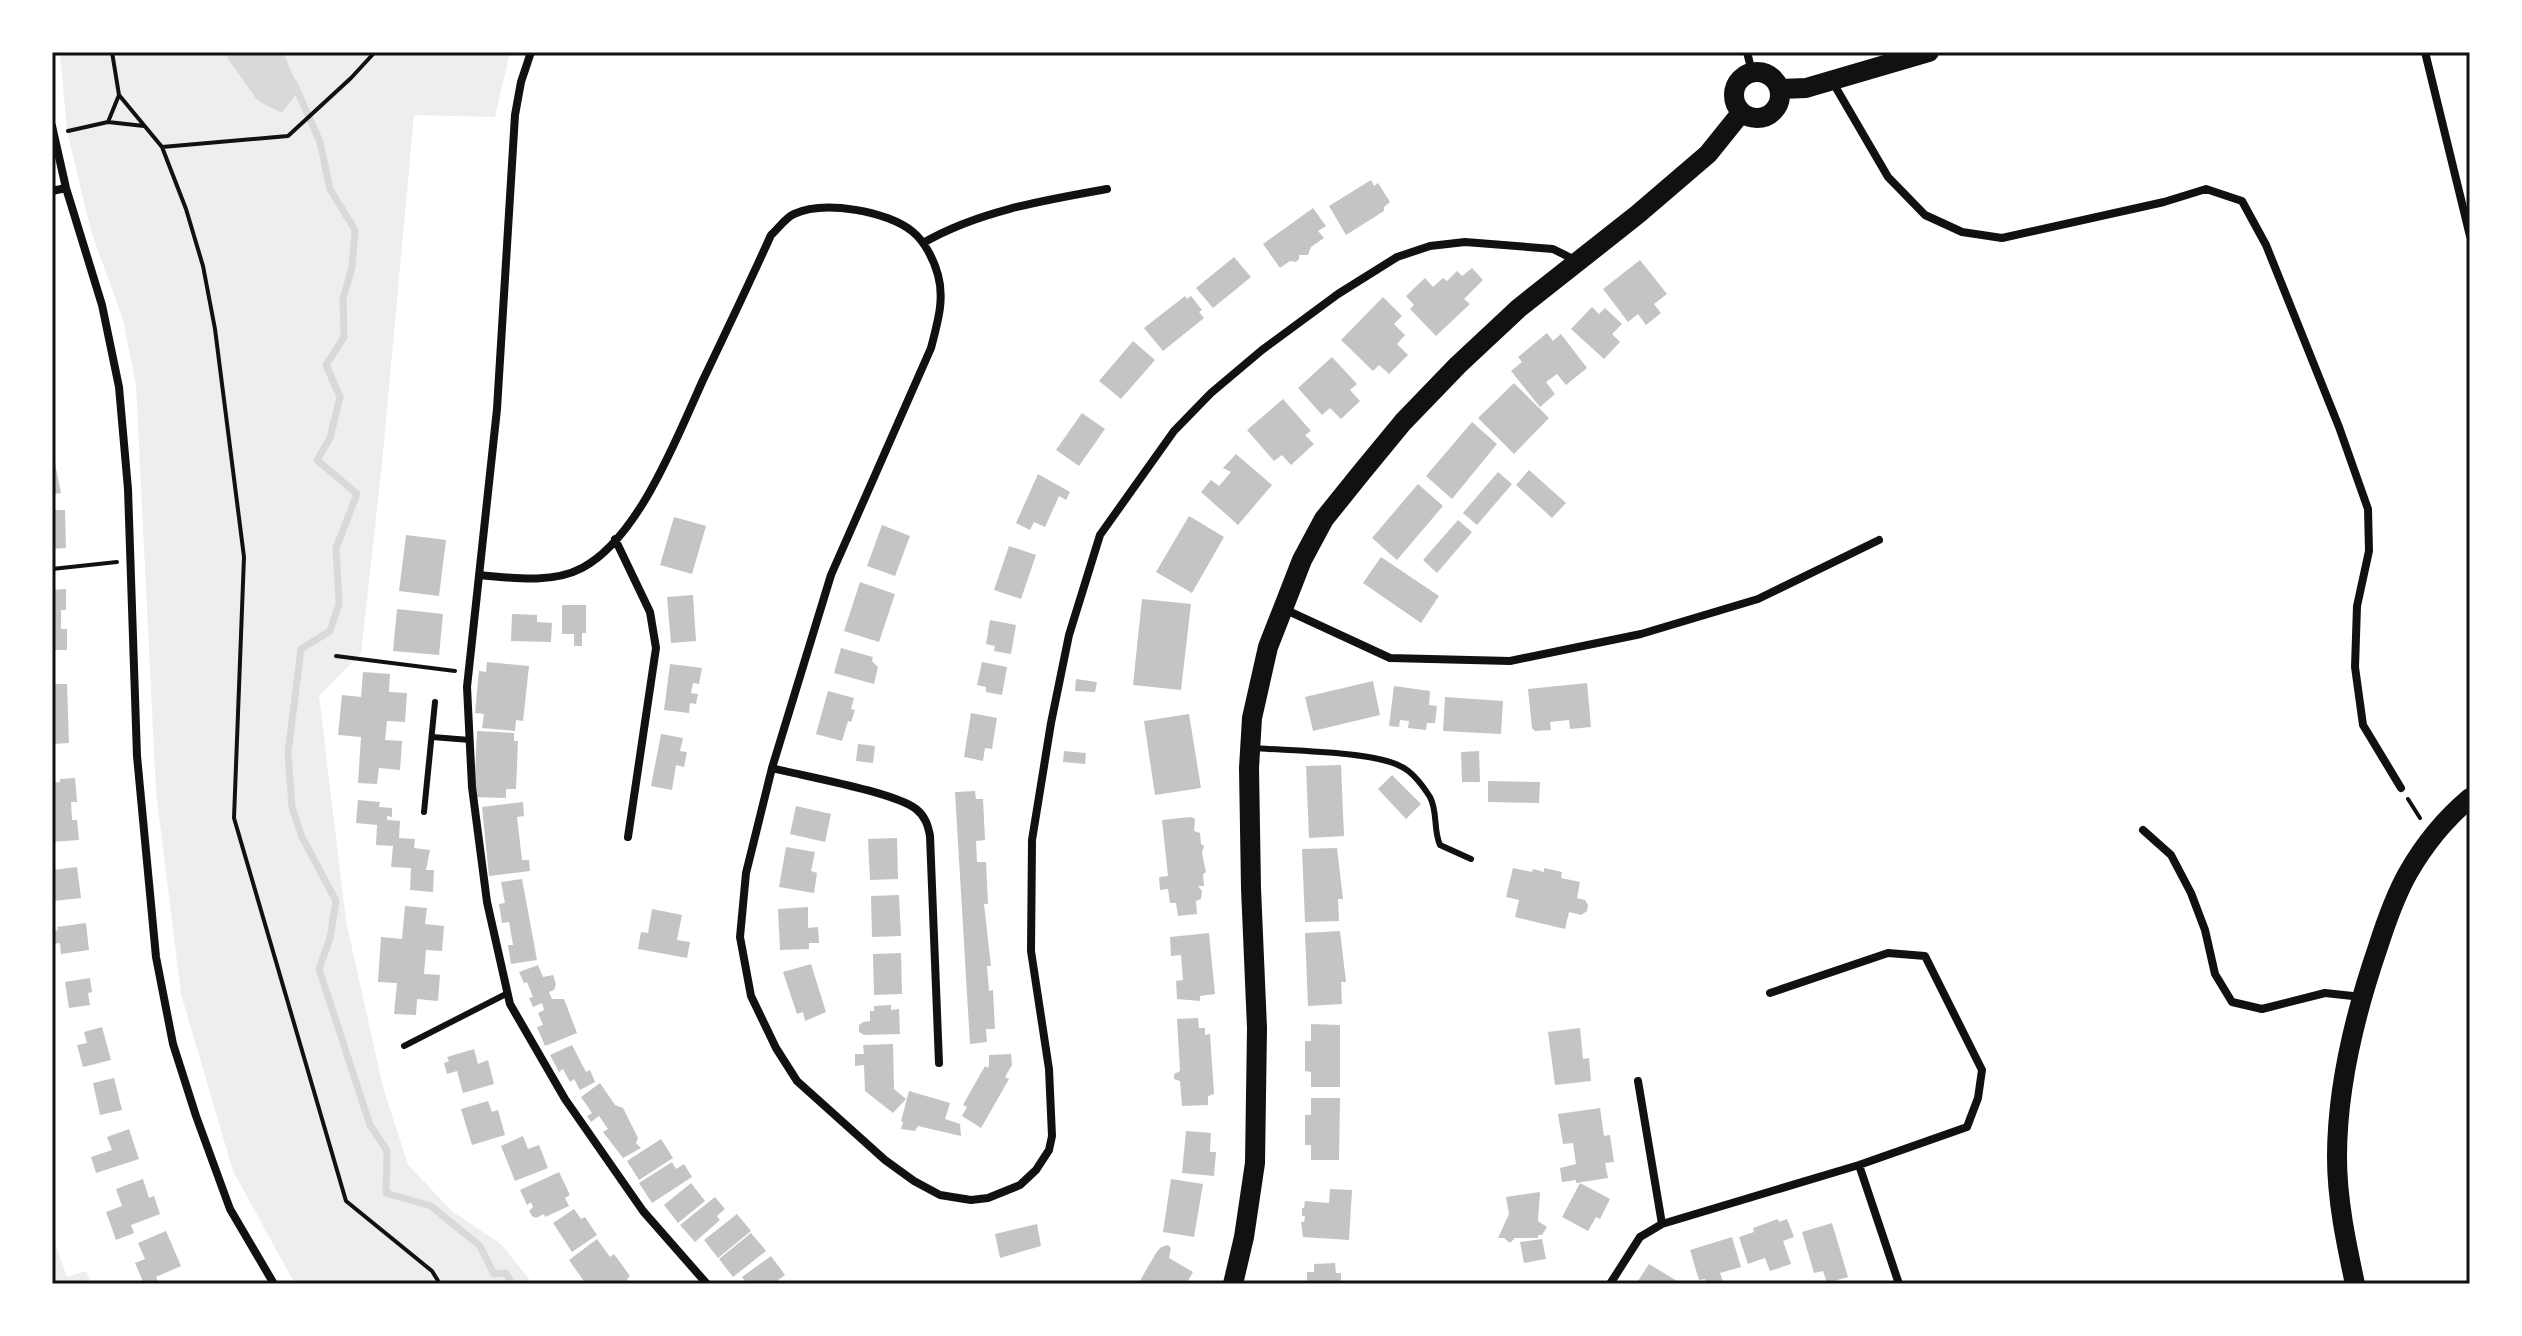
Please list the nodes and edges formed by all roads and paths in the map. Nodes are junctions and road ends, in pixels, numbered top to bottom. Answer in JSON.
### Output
{"nodes":[{"id":1,"x":112,"y":52,"type":"edge"},
{"id":2,"x":375,"y":52,"type":"edge"},
{"id":3,"x":531,"y":52,"type":"edge"},
{"id":4,"x":1929,"y":52,"type":"edge"},
{"id":5,"x":2425,"y":52,"type":"edge"},
{"id":6,"x":1750,"y":62,"type":"edge"},
{"id":7,"x":1832,"y":81,"type":"junction"},
{"id":8,"x":1780,"y":89,"type":"junction"},
{"id":9,"x":119,"y":95,"type":"junction"},
{"id":10,"x":1741,"y":113,"type":"junction"},
{"id":11,"x":108,"y":122,"type":"junction"},
{"id":12,"x":52,"y":126,"type":"edge"},
{"id":13,"x":144,"y":126,"type":"junction"},
{"id":14,"x":67,"y":131,"type":"dead end"},
{"id":15,"x":162,"y":147,"type":"junction"},
{"id":16,"x":66,"y":188,"type":"junction"},
{"id":17,"x":1107,"y":189,"type":"dead end"},
{"id":18,"x":52,"y":191,"type":"edge"},
{"id":19,"x":2470,"y":236,"type":"edge"},
{"id":20,"x":923,"y":243,"type":"junction"},
{"id":21,"x":1578,"y":261,"type":"junction"},
{"id":22,"x":615,"y":539,"type":"junction"},
{"id":23,"x":1879,"y":540,"type":"dead end"},
{"id":24,"x":130,"y":561,"type":"junction"},
{"id":25,"x":52,"y":569,"type":"edge"},
{"id":26,"x":479,"y":575,"type":"junction"},
{"id":27,"x":1283,"y":608,"type":"junction"},
{"id":28,"x":336,"y":656,"type":"dead end"},
{"id":29,"x":469,"y":673,"type":"junction"},
{"id":30,"x":435,"y":702,"type":"dead end"},
{"id":31,"x":432,"y":737,"type":"junction"},
{"id":32,"x":470,"y":740,"type":"junction"},
{"id":33,"x":1250,"y":748,"type":"junction"},
{"id":34,"x":772,"y":768,"type":"junction"},
{"id":35,"x":2401,"y":788,"type":"joint"},
{"id":36,"x":2470,"y":798,"type":"edge"},
{"id":37,"x":424,"y":812,"type":"dead end"},
{"id":38,"x":2143,"y":830,"type":"dead end"},
{"id":39,"x":628,"y":837,"type":"dead end"},
{"id":40,"x":2432,"y":837,"type":"junction"},
{"id":41,"x":1471,"y":859,"type":"dead end"},
{"id":42,"x":508,"y":993,"type":"junction"},
{"id":43,"x":1770,"y":993,"type":"dead end"},
{"id":44,"x":2362,"y":997,"type":"junction"},
{"id":45,"x":404,"y":1046,"type":"dead end"},
{"id":46,"x":939,"y":1063,"type":"dead end"},
{"id":47,"x":1638,"y":1081,"type":"dead end"},
{"id":48,"x":1859,"y":1165,"type":"junction"},
{"id":49,"x":1662,"y":1224,"type":"junction"},
{"id":50,"x":1244,"y":1237,"type":"junction"},
{"id":51,"x":274,"y":1284,"type":"edge"},
{"id":52,"x":440,"y":1284,"type":"edge"},
{"id":53,"x":707,"y":1284,"type":"edge"},
{"id":54,"x":1233,"y":1284,"type":"edge"},
{"id":55,"x":1242,"y":1284,"type":"edge"},
{"id":56,"x":1610,"y":1284,"type":"edge"},
{"id":57,"x":1899,"y":1284,"type":"edge"},
{"id":58,"x":2355,"y":1284,"type":"edge"}],
"edges":[{"from":1,"to":9,"type":"path"},
{"from":2,"to":15,"type":"path"},
{"from":3,"to":26,"type":"street"},
{"from":4,"to":7,"type":"highway"},
{"from":5,"to":19,"type":"street"},
{"from":6,"to":8,"type":"highway"},
{"from":6,"to":10,"type":"highway"},
{"from":7,"to":8,"type":"highway"},
{"from":7,"to":35,"type":"street"},
{"from":8,"to":10,"type":"highway"},
{"from":9,"to":11,"type":"path"},
{"from":9,"to":13,"type":"path"},
{"from":10,"to":21,"type":"highway"},
{"from":11,"to":13,"type":"path"},
{"from":11,"to":14,"type":"path"},
{"from":12,"to":16,"type":"street"},
{"from":13,"to":15,"type":"path"},
{"from":15,"to":52,"type":"path"},
{"from":16,"to":18,"type":"street"},
{"from":16,"to":24,"type":"street"},
{"from":17,"to":20,"type":"street"},
{"from":20,"to":22,"type":"street"},
{"from":20,"to":34,"type":"street"},
{"from":21,"to":27,"type":"highway"},
{"from":21,"to":34,"type":"street"},
{"from":22,"to":26,"type":"street"},
{"from":22,"to":39,"type":"street"},
{"from":23,"to":27,"type":"street"},
{"from":24,"to":25,"type":"path"},
{"from":24,"to":51,"type":"street"},
{"from":26,"to":29,"type":"street"},
{"from":27,"to":33,"type":"highway"},
{"from":28,"to":29,"type":"path"},
{"from":29,"to":32,"type":"street"},
{"from":30,"to":31,"type":"lane"},
{"from":31,"to":32,"type":"lane"},
{"from":31,"to":37,"type":"lane"},
{"from":32,"to":42,"type":"street"},
{"from":33,"to":41,"type":"lane"},
{"from":33,"to":50,"type":"highway"},
{"from":34,"to":46,"type":"street"},
{"from":35,"to":40,"type":"path"},
{"from":36,"to":40,"type":"highway"},
{"from":38,"to":44,"type":"street"},
{"from":40,"to":44,"type":"highway"},
{"from":42,"to":45,"type":"lane"},
{"from":42,"to":53,"type":"street"},
{"from":43,"to":48,"type":"street"},
{"from":44,"to":58,"type":"highway"},
{"from":47,"to":49,"type":"street"},
{"from":48,"to":49,"type":"street"},
{"from":48,"to":57,"type":"street"},
{"from":49,"to":56,"type":"street"},
{"from":50,"to":54,"type":"highway"},
{"from":50,"to":55,"type":"street"}]}
